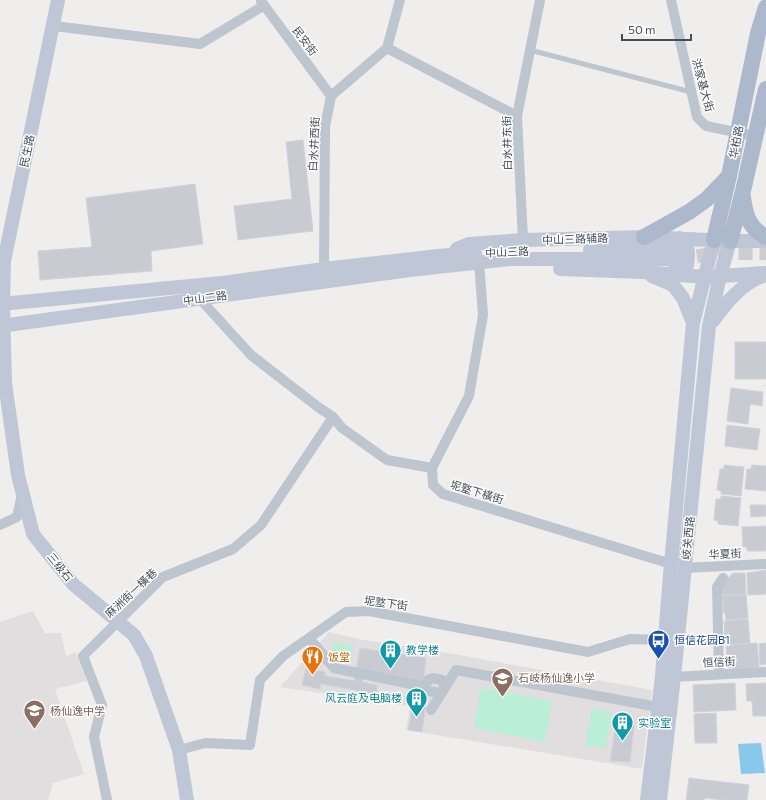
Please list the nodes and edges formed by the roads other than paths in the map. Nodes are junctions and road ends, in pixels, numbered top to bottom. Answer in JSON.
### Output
{"nodes":[{"id":1,"x":58,"y":0,"type":"edge"},
{"id":2,"x":400,"y":0,"type":"edge"},
{"id":3,"x":540,"y":0,"type":"edge"},
{"id":4,"x":671,"y":0,"type":"edge"},
{"id":5,"x":262,"y":3,"type":"edge"},
{"id":6,"x":766,"y":7,"type":"edge"},
{"id":7,"x":54,"y":26,"type":"junction"},
{"id":8,"x":388,"y":48,"type":"junction"},
{"id":9,"x":530,"y":50,"type":"junction"},
{"id":10,"x":766,"y":89,"type":"edge"},
{"id":11,"x":691,"y":92,"type":"junction"},
{"id":12,"x":331,"y":96,"type":"junction"},
{"id":13,"x":517,"y":116,"type":"junction"},
{"id":14,"x":738,"y":133,"type":"junction"},
{"id":15,"x":755,"y":136,"type":"junction"},
{"id":16,"x":729,"y":176,"type":"junction"},
{"id":17,"x":743,"y":191,"type":"junction"},
{"id":18,"x":644,"y":237,"type":"junction"},
{"id":19,"x":766,"y":237,"type":"edge"},
{"id":20,"x":523,"y":240,"type":"junction"},
{"id":21,"x":722,"y":240,"type":"junction"},
{"id":22,"x":748,"y":241,"type":"junction"},
{"id":23,"x":766,"y":241,"type":"edge"},
{"id":24,"x":766,"y":246,"type":"edge"},
{"id":25,"x":677,"y":249,"type":"junction"},
{"id":26,"x":438,"y":256,"type":"junction"},
{"id":27,"x":509,"y":259,"type":"junction"},
{"id":28,"x":479,"y":262,"type":"junction"},
{"id":29,"x":410,"y":264,"type":"junction"},
{"id":30,"x":324,"y":269,"type":"junction"},
{"id":31,"x":642,"y":272,"type":"junction"},
{"id":32,"x":669,"y":273,"type":"junction"},
{"id":33,"x":766,"y":273,"type":"edge"},
{"id":34,"x":720,"y":276,"type":"junction"},
{"id":35,"x":705,"y":277,"type":"junction"},
{"id":36,"x":200,"y":299,"type":"junction"},
{"id":37,"x":1,"y":304,"type":"edge"},
{"id":38,"x":693,"y":323,"type":"junction"},
{"id":39,"x":2,"y":326,"type":"edge"},
{"id":40,"x":709,"y":326,"type":"junction"},
{"id":41,"x":333,"y":417,"type":"junction"},
{"id":42,"x":432,"y":468,"type":"junction"},
{"id":43,"x":22,"y":491,"type":"junction"},
{"id":44,"x":0,"y":525,"type":"edge"},
{"id":45,"x":766,"y":564,"type":"edge"},
{"id":46,"x":678,"y":566,"type":"junction"},
{"id":47,"x":723,"y":578,"type":"dead end"},
{"id":48,"x":118,"y":622,"type":"junction"},
{"id":49,"x":309,"y":638,"type":"junction"},
{"id":50,"x":665,"y":640,"type":"junction"},
{"id":51,"x":766,"y":672,"type":"edge"},
{"id":52,"x":719,"y":674,"type":"junction"},
{"id":53,"x":674,"y":677,"type":"junction"},
{"id":54,"x":425,"y":687,"type":"junction"},
{"id":55,"x":443,"y":691,"type":"junction"},
{"id":56,"x":658,"y":707,"type":"junction"},
{"id":57,"x":431,"y":710,"type":"dead end"},
{"id":58,"x":179,"y":750,"type":"junction"},
{"id":59,"x":107,"y":800,"type":"edge"},
{"id":60,"x":187,"y":800,"type":"edge"},
{"id":61,"x":648,"y":800,"type":"edge"},
{"id":62,"x":660,"y":800,"type":"edge"}],
"edges":[{"from":1,"to":7,"type":"main road","name":"民生路"},
{"from":2,"to":8,"type":"street"},
{"from":3,"to":9,"type":"street","name":"白水井东街"},
{"from":4,"to":11,"type":"street","name":"洪家基大街"},
{"from":5,"to":7,"type":"street"},
{"from":5,"to":12,"type":"street","name":"民安街"},
{"from":6,"to":14,"type":"main road","name":"华柏路"},
{"from":7,"to":37,"type":"main road","name":"民生路"},
{"from":8,"to":12,"type":"street"},
{"from":8,"to":13,"type":"street"},
{"from":9,"to":11,"type":"lane"},
{"from":9,"to":13,"type":"street","name":"白水井东街"},
{"from":10,"to":15,"type":"main road","name":"华柏路"},
{"from":11,"to":14,"type":"street","name":"洪家基大街"},
{"from":12,"to":30,"type":"street","name":"白水井西街"},
{"from":13,"to":20,"type":"street","name":"白水井东街"},
{"from":14,"to":15,"type":"street","name":"洪家基大街"},
{"from":14,"to":16,"type":"main road","name":"华柏路"},
{"from":15,"to":17,"type":"main road","name":"华柏路"},
{"from":16,"to":18,"type":"main road"},
{"from":16,"to":21,"type":"main road","name":"华柏路"},
{"from":17,"to":19,"type":"main road"},
{"from":17,"to":21,"type":"main road","name":"华柏路"},
{"from":18,"to":20,"type":"main road","name":"中山三路辅路"},
{"from":18,"to":25,"type":"main road","name":"中山三路辅路"},
{"from":20,"to":26,"type":"main road","name":"中山三路辅路"},
{"from":21,"to":22,"type":"main road","name":"中山三路辅路"},
{"from":21,"to":25,"type":"main road","name":"中山三路辅路"},
{"from":21,"to":34,"type":"main road","name":"华柏路"},
{"from":21,"to":35,"type":"main road","name":"华柏路"},
{"from":22,"to":23,"type":"main road","name":"中山三路辅路"},
{"from":22,"to":24,"type":"lane"},
{"from":25,"to":26,"type":"main road","name":"中山三路"},
{"from":25,"to":27,"type":"main road","name":"中山三路"},
{"from":25,"to":32,"type":"main road"},
{"from":26,"to":29,"type":"main road","name":"中山三路"},
{"from":27,"to":28,"type":"main road","name":"中山三路"},
{"from":27,"to":31,"type":"main road"},
{"from":28,"to":29,"type":"main road","name":"中山三路"},
{"from":28,"to":42,"type":"street"},
{"from":29,"to":30,"type":"main road","name":"中山二路"},
{"from":29,"to":36,"type":"main road","name":"中山二路"},
{"from":30,"to":37,"type":"main road","name":"中山二路"},
{"from":31,"to":32,"type":"main road"},
{"from":31,"to":38,"type":"main road"},
{"from":32,"to":35,"type":"main road"},
{"from":33,"to":34,"type":"main road"},
{"from":33,"to":40,"type":"main road"},
{"from":34,"to":35,"type":"main road"},
{"from":34,"to":40,"type":"main road","name":"岐关西路"},
{"from":35,"to":38,"type":"main road","name":"岐关西路"},
{"from":36,"to":39,"type":"main road","name":"中山二路"},
{"from":36,"to":41,"type":"street"},
{"from":37,"to":39,"type":"main road","name":"三级石"},
{"from":38,"to":46,"type":"main road","name":"岐关西路"},
{"from":39,"to":43,"type":"main road","name":"三级石"},
{"from":40,"to":46,"type":"main road","name":"岐关西路"},
{"from":41,"to":42,"type":"street"},
{"from":41,"to":48,"type":"street","name":"麻洲街一橫巷"},
{"from":42,"to":46,"type":"street","name":"坭墪下橫街"},
{"from":43,"to":44,"type":"street"},
{"from":43,"to":48,"type":"main road","name":"三级石"},
{"from":45,"to":46,"type":"street","name":"华夏街"},
{"from":46,"to":50,"type":"main road","name":"岐关西路"},
{"from":46,"to":53,"type":"main road","name":"岐关西路"},
{"from":47,"to":52,"type":"street"},
{"from":48,"to":58,"type":"main road","name":"三级石"},
{"from":48,"to":59,"type":"street","name":"麻洲街一橫巷"},
{"from":49,"to":50,"type":"street","name":"坭墪下街"},
{"from":49,"to":54,"type":"street"},
{"from":49,"to":58,"type":"street","name":"坭墪下街"},
{"from":50,"to":56,"type":"main road","name":"岐关西路"},
{"from":51,"to":52,"type":"street","name":"恒信街"},
{"from":52,"to":53,"type":"street","name":"恒信街"},
{"from":53,"to":62,"type":"main road","name":"岐关西路"},
{"from":54,"to":55,"type":"street"},
{"from":54,"to":55,"type":"street"},
{"from":55,"to":56,"type":"street"},
{"from":55,"to":57,"type":"street"},
{"from":56,"to":61,"type":"main road","name":"岐关西路"},
{"from":58,"to":60,"type":"main road","name":"三级石"}]}
